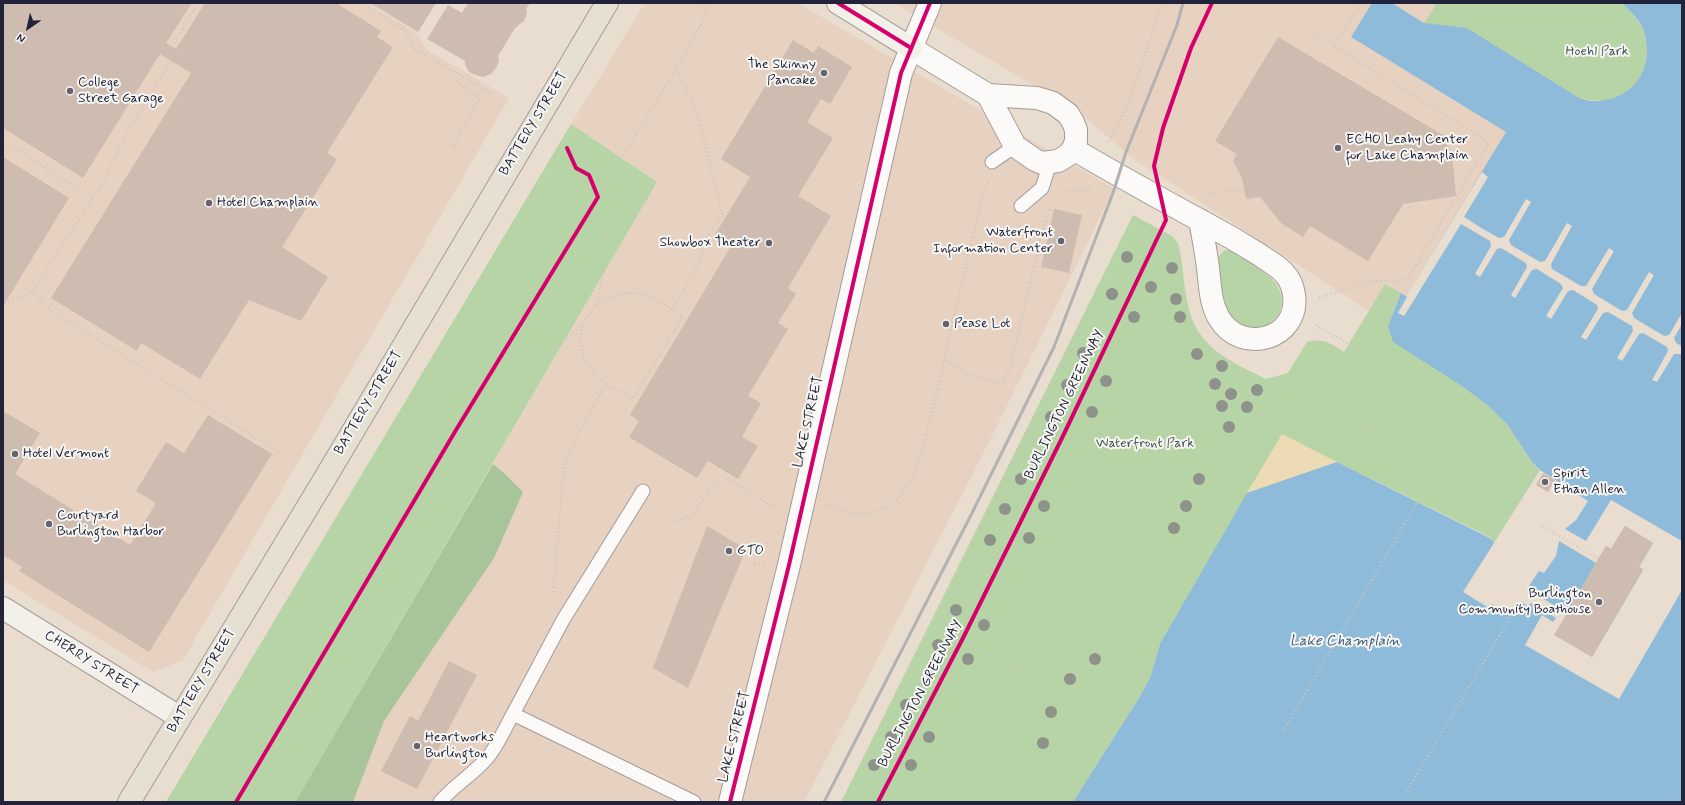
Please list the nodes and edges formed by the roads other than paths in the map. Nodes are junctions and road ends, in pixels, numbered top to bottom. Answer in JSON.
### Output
{"nodes":[{"id":1,"x":607,"y":3,"type":"edge"},
{"id":2,"x":838,"y":3,"type":"edge"},
{"id":3,"x":930,"y":3,"type":"edge"},
{"id":4,"x":911,"y":48,"type":"junction"},
{"id":5,"x":988,"y":95,"type":"junction"},
{"id":6,"x":1015,"y":146,"type":"junction"},
{"id":7,"x":1073,"y":150,"type":"junction"},
{"id":8,"x":992,"y":162,"type":"dead end"},
{"id":9,"x":1050,"y":163,"type":"junction"},
{"id":10,"x":1021,"y":206,"type":"dead end"},
{"id":11,"x":1200,"y":220,"type":"junction"},
{"id":12,"x":643,"y":491,"type":"dead end"},
{"id":13,"x":3,"y":608,"type":"edge"},
{"id":14,"x":513,"y":714,"type":"junction"},
{"id":15,"x":179,"y":717,"type":"junction"},
{"id":16,"x":129,"y":802,"type":"edge"},
{"id":17,"x":440,"y":802,"type":"edge"},
{"id":18,"x":694,"y":802,"type":"edge"},
{"id":19,"x":730,"y":802,"type":"edge"}],
"edges":[{"from":1,"to":15,"type":"main road","name":"BATTERY STREET"},
{"from":2,"to":4,"type":"street"},
{"from":3,"to":4,"type":"street","name":"LAKE STREET"},
{"from":4,"to":5,"type":"street"},
{"from":4,"to":19,"type":"street","name":"LAKE STREET"},
{"from":5,"to":6,"type":"street"},
{"from":5,"to":7,"type":"street"},
{"from":6,"to":8,"type":"lane"},
{"from":6,"to":9,"type":"street"},
{"from":7,"to":9,"type":"street"},
{"from":7,"to":11,"type":"street"},
{"from":9,"to":10,"type":"lane"},
{"from":11,"to":11,"type":"street"},
{"from":12,"to":14,"type":"lane"},
{"from":13,"to":15,"type":"street","name":"CHERRY STREET"},
{"from":14,"to":17,"type":"lane"},
{"from":14,"to":18,"type":"lane"},
{"from":15,"to":16,"type":"main road","name":"BATTERY STREET"}]}
